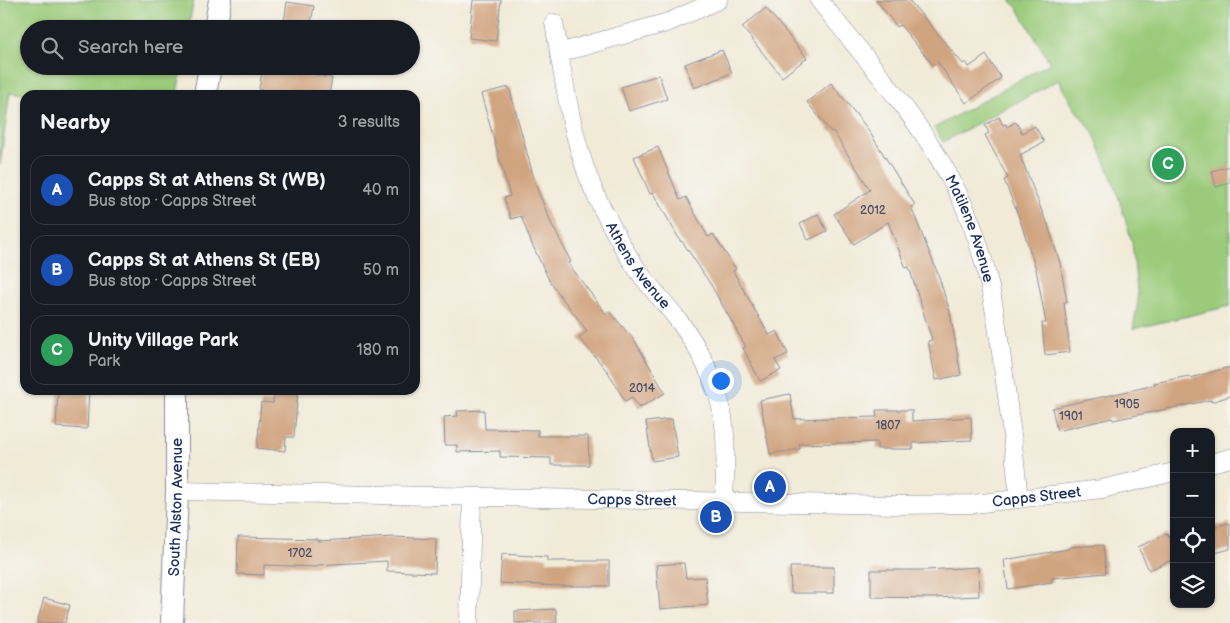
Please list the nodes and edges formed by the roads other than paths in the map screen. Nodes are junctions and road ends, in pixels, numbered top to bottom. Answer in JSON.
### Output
{"nodes":[{"id":1,"x":220,"y":0,"type":"edge"},
{"id":2,"x":718,"y":0,"type":"edge"},
{"id":3,"x":819,"y":0,"type":"edge"},
{"id":4,"x":217,"y":20,"type":"edge"},
{"id":5,"x":554,"y":23,"type":"dead end"},
{"id":6,"x":559,"y":53,"type":"junction"},
{"id":7,"x":208,"y":75,"type":"edge"},
{"id":8,"x":206,"y":90,"type":"edge"},
{"id":9,"x":177,"y":395,"type":"edge"},
{"id":10,"x":1230,"y":458,"type":"edge"},
{"id":11,"x":1215,"y":462,"type":"edge"},
{"id":12,"x":1170,"y":473,"type":"edge"},
{"id":13,"x":177,"y":491,"type":"junction"},
{"id":14,"x":472,"y":497,"type":"junction"},
{"id":15,"x":1019,"y":499,"type":"junction"},
{"id":16,"x":724,"y":502,"type":"junction"},
{"id":17,"x":172,"y":623,"type":"edge"},
{"id":18,"x":469,"y":623,"type":"edge"}],
"edges":[{"from":1,"to":4,"type":"street"},
{"from":2,"to":6,"type":"street"},
{"from":3,"to":15,"type":"street","name":"Matilene Avenue"},
{"from":5,"to":6,"type":"street","name":"Athens Avenue"},
{"from":6,"to":16,"type":"street","name":"Athens Avenue"},
{"from":7,"to":8,"type":"street"},
{"from":9,"to":13,"type":"street","name":"South Alston Avenue"},
{"from":10,"to":11,"type":"street"},
{"from":12,"to":15,"type":"street","name":"Capps Street"},
{"from":13,"to":14,"type":"street","name":"Capps Street"},
{"from":13,"to":17,"type":"street","name":"South Alston Avenue"},
{"from":14,"to":16,"type":"street","name":"Capps Street"},
{"from":14,"to":18,"type":"street"},
{"from":15,"to":16,"type":"street","name":"Capps Street"}]}
